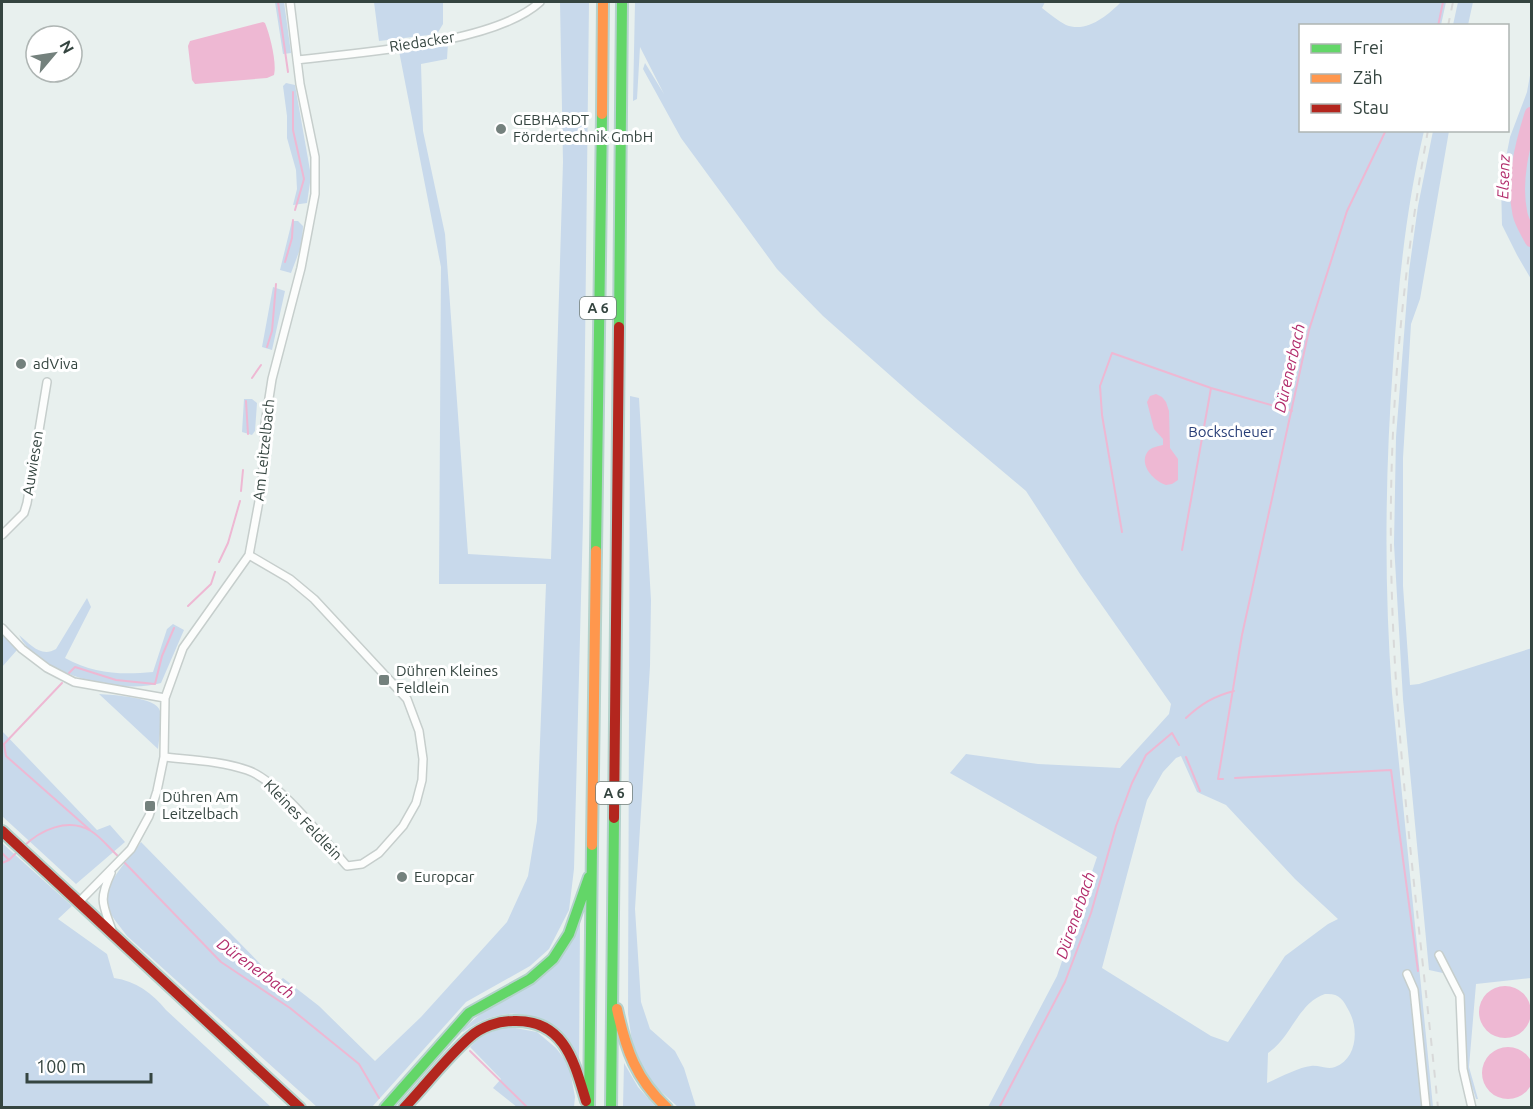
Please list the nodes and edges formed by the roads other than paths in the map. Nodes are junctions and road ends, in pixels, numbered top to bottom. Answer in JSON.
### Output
{"nodes":[{"id":1,"x":290,"y":2,"type":"edge"},
{"id":2,"x":540,"y":2,"type":"edge"},
{"id":3,"x":603,"y":2,"type":"edge"},
{"id":4,"x":622,"y":2,"type":"edge"},
{"id":5,"x":297,"y":60,"type":"junction"},
{"id":6,"x":47,"y":382,"type":"dead end"},
{"id":7,"x":2,"y":535,"type":"edge"},
{"id":8,"x":249,"y":555,"type":"junction"},
{"id":9,"x":2,"y":628,"type":"edge"},
{"id":10,"x":165,"y":698,"type":"junction"},
{"id":11,"x":164,"y":757,"type":"junction"},
{"id":12,"x":2,"y":831,"type":"edge"},
{"id":13,"x":593,"y":864,"type":"junction"},
{"id":14,"x":115,"y":865,"type":"junction"},
{"id":15,"x":80,"y":902,"type":"junction"},
{"id":16,"x":114,"y":935,"type":"junction"},
{"id":17,"x":1439,"y":955,"type":"dead end"},
{"id":18,"x":1407,"y":974,"type":"dead end"},
{"id":19,"x":613,"y":988,"type":"junction"},
{"id":20,"x":300,"y":1107,"type":"edge"},
{"id":21,"x":385,"y":1107,"type":"edge"},
{"id":22,"x":404,"y":1107,"type":"edge"},
{"id":23,"x":589,"y":1107,"type":"edge"},
{"id":24,"x":611,"y":1107,"type":"edge"},
{"id":25,"x":667,"y":1107,"type":"edge"},
{"id":26,"x":1426,"y":1107,"type":"edge"},
{"id":27,"x":1472,"y":1107,"type":"edge"}],
"edges":[{"from":1,"to":5,"type":"street","name":"Am Leitzelbach"},
{"from":2,"to":5,"type":"street","name":"Riedacker"},
{"from":3,"to":13,"type":"main road","number":"A 6"},
{"from":4,"to":19,"type":"main road","number":"A 6"},
{"from":5,"to":8,"type":"street","name":"Am Leitzelbach"},
{"from":6,"to":7,"type":"street","name":"Auwiesen"},
{"from":8,"to":10,"type":"street","name":"Am Leitzelbach"},
{"from":8,"to":11,"type":"street","name":"Kleines Feldlein"},
{"from":9,"to":10,"type":"street"},
{"from":10,"to":11,"type":"street","name":"Am Leitzelbach"},
{"from":11,"to":14,"type":"street","name":"Am Leitzelbach"},
{"from":12,"to":15,"type":"main road"},
{"from":13,"to":21,"type":"main road"},
{"from":13,"to":23,"type":"main road","number":"A 6"},
{"from":14,"to":15,"type":"street","name":"Am Leitzelbach"},
{"from":14,"to":16,"type":"street","name":"Am Leitzelbach"},
{"from":15,"to":16,"type":"main road"},
{"from":16,"to":20,"type":"main road"},
{"from":17,"to":27,"type":"street"},
{"from":18,"to":26,"type":"street"},
{"from":19,"to":24,"type":"main road","number":"A 6"},
{"from":19,"to":25,"type":"main road"},
{"from":22,"to":23,"type":"main road"}]}
